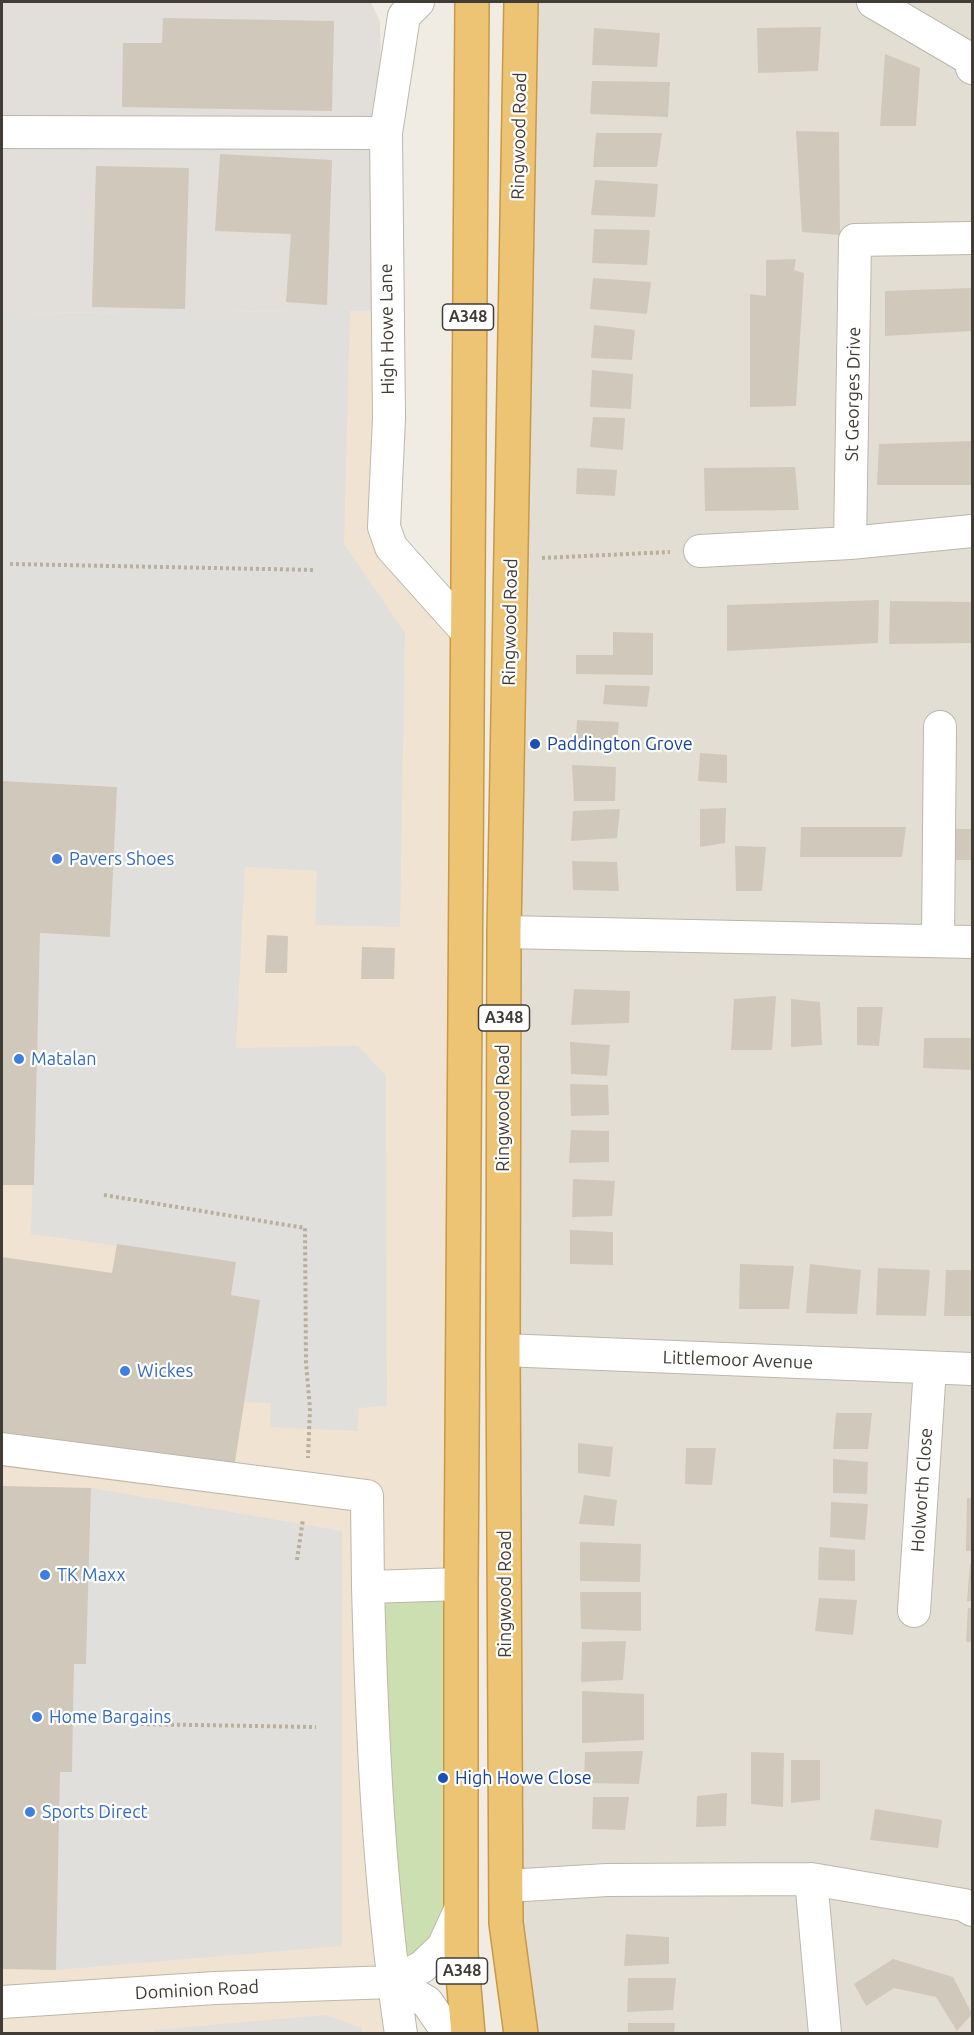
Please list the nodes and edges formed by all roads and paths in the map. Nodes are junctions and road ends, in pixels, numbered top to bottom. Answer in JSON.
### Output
{"nodes":[{"id":1,"x":472,"y":2,"type":"edge"},
{"id":2,"x":521,"y":2,"type":"edge"},
{"id":3,"x":873,"y":2,"type":"edge"},
{"id":4,"x":402,"y":6,"type":"edge"},
{"id":5,"x":972,"y":68,"type":"edge"},
{"id":6,"x":2,"y":132,"type":"edge"},
{"id":7,"x":386,"y":133,"type":"junction"},
{"id":8,"x":972,"y":238,"type":"edge"},
{"id":9,"x":972,"y":531,"type":"edge"},
{"id":10,"x":850,"y":543,"type":"junction"},
{"id":11,"x":700,"y":551,"type":"joint"},
{"id":12,"x":540,"y":558,"type":"dead end"},
{"id":13,"x":10,"y":564,"type":"dead end"},
{"id":14,"x":316,"y":570,"type":"dead end"},
{"id":15,"x":468,"y":633,"type":"junction"},
{"id":16,"x":940,"y":726,"type":"dead end"},
{"id":17,"x":504,"y":932,"type":"junction"},
{"id":18,"x":938,"y":941,"type":"junction"},
{"id":19,"x":972,"y":942,"type":"edge"},
{"id":20,"x":104,"y":1195,"type":"dead end"},
{"id":21,"x":503,"y":1350,"type":"junction"},
{"id":22,"x":930,"y":1368,"type":"junction"},
{"id":23,"x":972,"y":1369,"type":"edge"},
{"id":24,"x":2,"y":1449,"type":"edge"},
{"id":25,"x":308,"y":1487,"type":"junction"},
{"id":26,"x":297,"y":1560,"type":"dead end"},
{"id":27,"x":461,"y":1584,"type":"junction"},
{"id":28,"x":368,"y":1587,"type":"junction"},
{"id":29,"x":914,"y":1611,"type":"dead end"},
{"id":30,"x":135,"y":1724,"type":"dead end"},
{"id":31,"x":316,"y":1727,"type":"dead end"},
{"id":32,"x":811,"y":1879,"type":"junction"},
{"id":33,"x":507,"y":1886,"type":"junction"},
{"id":34,"x":461,"y":1908,"type":"junction"},
{"id":35,"x":972,"y":1910,"type":"edge"},
{"id":36,"x":393,"y":1982,"type":"junction"},
{"id":37,"x":2,"y":2002,"type":"edge"},
{"id":38,"x":401,"y":2034,"type":"edge"},
{"id":39,"x":449,"y":2034,"type":"edge"},
{"id":40,"x":468,"y":2034,"type":"edge"},
{"id":41,"x":521,"y":2034,"type":"edge"},
{"id":42,"x":825,"y":2034,"type":"edge"}],
"edges":[{"from":1,"to":15,"type":"highway","number":"A348"},
{"from":2,"to":17,"type":"highway","name":"Ringwood Road","number":"A348"},
{"from":3,"to":5,"type":"street"},
{"from":4,"to":7,"type":"street","name":"High Howe Lane"},
{"from":6,"to":7,"type":"street"},
{"from":7,"to":15,"type":"street","name":"High Howe Lane"},
{"from":8,"to":10,"type":"street","name":"St Georges Drive"},
{"from":9,"to":10,"type":"street"},
{"from":10,"to":11,"type":"street"},
{"from":11,"to":12,"type":"path"},
{"from":13,"to":14,"type":"path"},
{"from":15,"to":27,"type":"highway","number":"A348"},
{"from":16,"to":18,"type":"street"},
{"from":17,"to":18,"type":"street"},
{"from":17,"to":21,"type":"highway","name":"Ringwood Road","number":"A348"},
{"from":18,"to":19,"type":"street"},
{"from":20,"to":25,"type":"path"},
{"from":21,"to":22,"type":"street","name":"Littlemoor Avenue"},
{"from":21,"to":33,"type":"highway","name":"Ringwood Road","number":"A348"},
{"from":22,"to":23,"type":"street","name":"Littlemoor Avenue"},
{"from":22,"to":29,"type":"street","name":"Holworth Close"},
{"from":24,"to":25,"type":"street"},
{"from":25,"to":26,"type":"path"},
{"from":25,"to":28,"type":"street"},
{"from":27,"to":28,"type":"street"},
{"from":27,"to":34,"type":"highway","number":"A348"},
{"from":28,"to":36,"type":"street"},
{"from":30,"to":31,"type":"path"},
{"from":32,"to":33,"type":"street"},
{"from":32,"to":35,"type":"street"},
{"from":32,"to":42,"type":"street"},
{"from":33,"to":41,"type":"highway","name":"Ringwood Road","number":"A348"},
{"from":34,"to":36,"type":"street"},
{"from":34,"to":40,"type":"highway","number":"A348"},
{"from":36,"to":37,"type":"street","name":"Dominion Road"},
{"from":36,"to":38,"type":"street"},
{"from":36,"to":39,"type":"street"}]}
